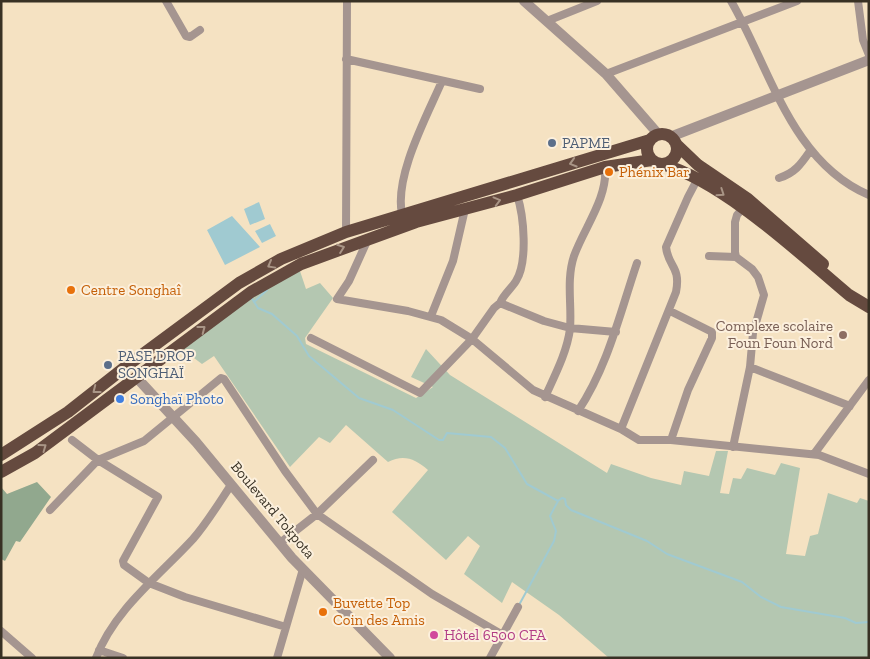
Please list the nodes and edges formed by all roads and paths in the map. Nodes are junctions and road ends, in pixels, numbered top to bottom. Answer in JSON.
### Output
{"nodes":[{"id":1,"x":166,"y":1,"type":"edge"},
{"id":2,"x":347,"y":1,"type":"edge"},
{"id":3,"x":524,"y":1,"type":"edge"},
{"id":4,"x":597,"y":1,"type":"edge"},
{"id":5,"x":731,"y":1,"type":"edge"},
{"id":6,"x":797,"y":1,"type":"edge"},
{"id":7,"x":858,"y":1,"type":"edge"},
{"id":8,"x":547,"y":21,"type":"junction"},
{"id":9,"x":743,"y":23,"type":"junction"},
{"id":10,"x":200,"y":30,"type":"dead end"},
{"id":11,"x":869,"y":55,"type":"edge"},
{"id":12,"x":346,"y":60,"type":"junction"},
{"id":13,"x":869,"y":60,"type":"edge"},
{"id":14,"x":606,"y":74,"type":"junction"},
{"id":15,"x":442,"y":80,"type":"junction"},
{"id":16,"x":480,"y":89,"type":"dead end"},
{"id":17,"x":777,"y":95,"type":"junction"},
{"id":18,"x":664,"y":139,"type":"junction"},
{"id":19,"x":810,"y":151,"type":"junction"},
{"id":20,"x":657,"y":162,"type":"junction"},
{"id":21,"x":605,"y":167,"type":"junction"},
{"id":22,"x":698,"y":178,"type":"junction"},
{"id":23,"x":779,"y":178,"type":"dead end"},
{"id":24,"x":869,"y":194,"type":"edge"},
{"id":25,"x":517,"y":195,"type":"junction"},
{"id":26,"x":743,"y":208,"type":"junction"},
{"id":27,"x":466,"y":209,"type":"junction"},
{"id":28,"x":402,"y":214,"type":"junction"},
{"id":29,"x":346,"y":232,"type":"junction"},
{"id":30,"x":368,"y":239,"type":"junction"},
{"id":31,"x":709,"y":256,"type":"dead end"},
{"id":32,"x":736,"y":257,"type":"junction"},
{"id":33,"x":638,"y":263,"type":"dead end"},
{"id":34,"x":869,"y":298,"type":"edge"},
{"id":35,"x":500,"y":303,"type":"junction"},
{"id":36,"x":869,"y":307,"type":"edge"},
{"id":37,"x":670,"y":311,"type":"junction"},
{"id":38,"x":431,"y":316,"type":"junction"},
{"id":39,"x":570,"y":328,"type":"junction"},
{"id":40,"x":616,"y":332,"type":"junction"},
{"id":41,"x":311,"y":338,"type":"dead end"},
{"id":42,"x":472,"y":339,"type":"junction"},
{"id":43,"x":750,"y":366,"type":"junction"},
{"id":44,"x":137,"y":378,"type":"junction"},
{"id":45,"x":869,"y":380,"type":"edge"},
{"id":46,"x":545,"y":397,"type":"junction"},
{"id":47,"x":850,"y":406,"type":"junction"},
{"id":48,"x":578,"y":411,"type":"junction"},
{"id":49,"x":173,"y":416,"type":"junction"},
{"id":50,"x":621,"y":429,"type":"junction"},
{"id":51,"x":72,"y":440,"type":"dead end"},
{"id":52,"x":672,"y":440,"type":"junction"},
{"id":53,"x":733,"y":447,"type":"junction"},
{"id":54,"x":814,"y":454,"type":"junction"},
{"id":55,"x":1,"y":455,"type":"edge"},
{"id":56,"x":98,"y":460,"type":"junction"},
{"id":57,"x":373,"y":460,"type":"dead end"},
{"id":58,"x":1,"y":472,"type":"edge"},
{"id":59,"x":869,"y":474,"type":"edge"},
{"id":60,"x":231,"y":486,"type":"junction"},
{"id":61,"x":50,"y":510,"type":"dead end"},
{"id":62,"x":316,"y":514,"type":"junction"},
{"id":63,"x":280,"y":543,"type":"junction"},
{"id":64,"x":303,"y":569,"type":"junction"},
{"id":65,"x":149,"y":583,"type":"junction"},
{"id":66,"x":518,"y":607,"type":"dead end"},
{"id":67,"x":286,"y":627,"type":"junction"},
{"id":68,"x":1,"y":631,"type":"edge"},
{"id":69,"x":501,"y":634,"type":"junction"},
{"id":70,"x":98,"y":654,"type":"edge"},
{"id":71,"x":278,"y":657,"type":"edge"},
{"id":72,"x":32,"y":658,"type":"edge"},
{"id":73,"x":123,"y":658,"type":"edge"},
{"id":74,"x":390,"y":658,"type":"edge"},
{"id":75,"x":490,"y":658,"type":"edge"}],
"edges":[{"from":1,"to":10,"type":"street"},
{"from":2,"to":12,"type":"street"},
{"from":3,"to":8,"type":"street"},
{"from":4,"to":8,"type":"street"},
{"from":5,"to":9,"type":"street"},
{"from":6,"to":9,"type":"street"},
{"from":7,"to":11,"type":"street"},
{"from":8,"to":14,"type":"street"},
{"from":9,"to":14,"type":"street"},
{"from":9,"to":17,"type":"street"},
{"from":12,"to":15,"type":"street"},
{"from":12,"to":29,"type":"street"},
{"from":13,"to":17,"type":"street"},
{"from":14,"to":18,"type":"street"},
{"from":15,"to":16,"type":"street"},
{"from":15,"to":28,"type":"street"},
{"from":17,"to":18,"type":"street"},
{"from":17,"to":19,"type":"street"},
{"from":18,"to":20,"type":"highway"},
{"from":18,"to":20,"type":"highway"},
{"from":18,"to":28,"type":"highway","one_way":true},
{"from":18,"to":34,"type":"highway"},
{"from":19,"to":23,"type":"street"},
{"from":19,"to":24,"type":"street"},
{"from":20,"to":21,"type":"highway"},
{"from":20,"to":22,"type":"highway"},
{"from":21,"to":25,"type":"highway"},
{"from":21,"to":39,"type":"street"},
{"from":22,"to":26,"type":"highway","one_way":true},
{"from":22,"to":37,"type":"street"},
{"from":27,"to":25,"type":"highway","one_way":true},
{"from":25,"to":35,"type":"street"},
{"from":26,"to":32,"type":"street"},
{"from":26,"to":36,"type":"highway"},
{"from":27,"to":30,"type":"highway"},
{"from":27,"to":38,"type":"street"},
{"from":28,"to":29,"type":"highway"},
{"from":29,"to":55,"type":"highway","one_way":true},
{"from":30,"to":38,"type":"street"},
{"from":44,"to":30,"type":"highway","one_way":true},
{"from":31,"to":32,"type":"street"},
{"from":32,"to":43,"type":"street"},
{"from":33,"to":40,"type":"street"},
{"from":35,"to":39,"type":"street"},
{"from":35,"to":42,"type":"street"},
{"from":37,"to":50,"type":"street"},
{"from":37,"to":52,"type":"street"},
{"from":38,"to":42,"type":"street"},
{"from":39,"to":40,"type":"street"},
{"from":39,"to":46,"type":"street"},
{"from":40,"to":48,"type":"street"},
{"from":41,"to":42,"type":"street"},
{"from":42,"to":46,"type":"street"},
{"from":43,"to":47,"type":"street"},
{"from":43,"to":53,"type":"street"},
{"from":44,"to":49,"type":"street","name":"Boulevard Tokpota"},
{"from":58,"to":44,"type":"highway","one_way":true},
{"from":45,"to":47,"type":"street"},
{"from":46,"to":48,"type":"street"},
{"from":47,"to":54,"type":"street"},
{"from":48,"to":50,"type":"street"},
{"from":49,"to":56,"type":"street"},
{"from":49,"to":60,"type":"street","name":"Boulevard Tokpota"},
{"from":49,"to":62,"type":"street"},
{"from":50,"to":52,"type":"street"},
{"from":51,"to":56,"type":"street"},
{"from":52,"to":53,"type":"street"},
{"from":53,"to":54,"type":"street"},
{"from":54,"to":59,"type":"street"},
{"from":56,"to":61,"type":"street"},
{"from":56,"to":65,"type":"street"},
{"from":57,"to":62,"type":"street"},
{"from":60,"to":63,"type":"street","name":"Boulevard Tokpota"},
{"from":60,"to":65,"type":"street"},
{"from":62,"to":63,"type":"street"},
{"from":62,"to":69,"type":"street"},
{"from":63,"to":64,"type":"street","name":"Boulevard Tokpota"},
{"from":64,"to":67,"type":"street"},
{"from":64,"to":74,"type":"street","name":"Boulevard Tokpota"},
{"from":65,"to":67,"type":"street"},
{"from":65,"to":70,"type":"street"},
{"from":66,"to":69,"type":"street"},
{"from":67,"to":71,"type":"street"},
{"from":68,"to":72,"type":"street"},
{"from":69,"to":75,"type":"street"},
{"from":70,"to":73,"type":"street"}]}
